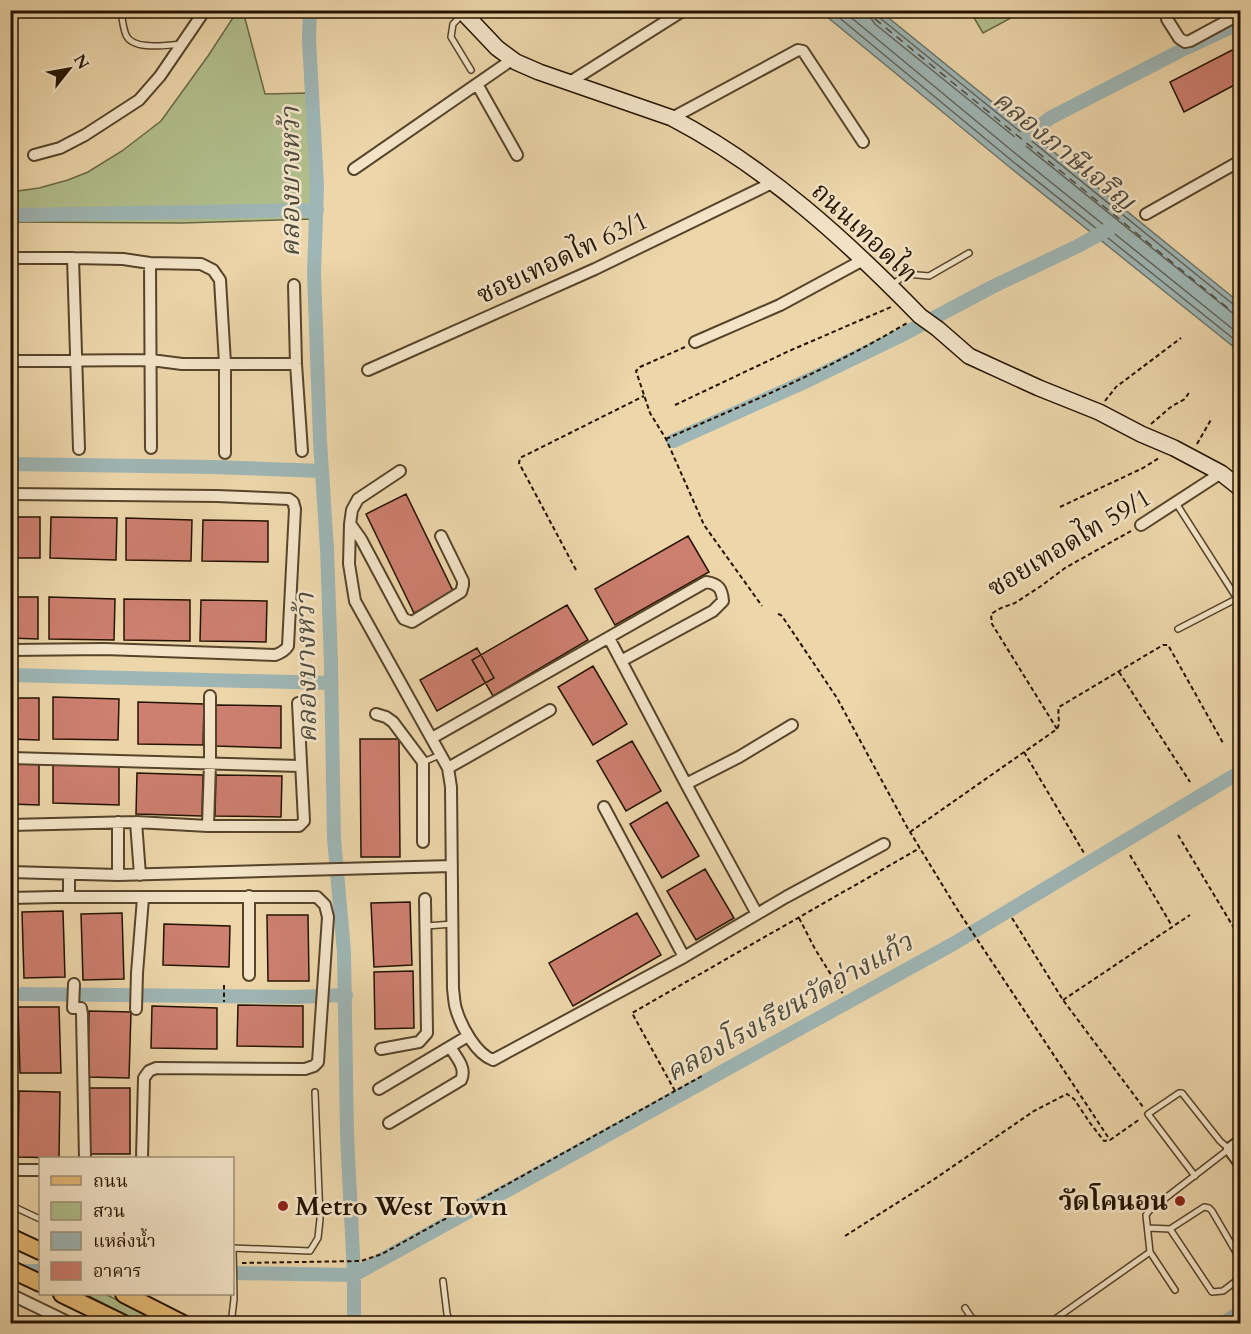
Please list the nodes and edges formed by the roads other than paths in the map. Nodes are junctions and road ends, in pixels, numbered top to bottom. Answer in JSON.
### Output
{"nodes":[{"id":1,"x":121,"y":10,"type":"edge"},
{"id":2,"x":205,"y":10,"type":"edge"},
{"id":3,"x":684,"y":10,"type":"edge"},
{"id":4,"x":462,"y":12,"type":"edge"},
{"id":5,"x":1237,"y":14,"type":"edge"},
{"id":6,"x":1167,"y":19,"type":"dead end"},
{"id":7,"x":182,"y":44,"type":"junction"},
{"id":8,"x":513,"y":59,"type":"junction"},
{"id":9,"x":471,"y":70,"type":"dead end"},
{"id":10,"x":570,"y":82,"type":"junction"},
{"id":11,"x":477,"y":84,"type":"junction"},
{"id":12,"x":672,"y":118,"type":"junction"},
{"id":13,"x":863,"y":142,"type":"dead end"},
{"id":14,"x":34,"y":155,"type":"dead end"},
{"id":15,"x":517,"y":155,"type":"dead end"},
{"id":16,"x":1240,"y":161,"type":"edge"},
{"id":17,"x":354,"y":169,"type":"dead end"},
{"id":18,"x":774,"y":182,"type":"junction"},
{"id":19,"x":1146,"y":214,"type":"dead end"},
{"id":20,"x":969,"y":253,"type":"dead end"},
{"id":21,"x":10,"y":258,"type":"edge"},
{"id":22,"x":74,"y":258,"type":"junction"},
{"id":23,"x":863,"y":260,"type":"junction"},
{"id":24,"x":150,"y":264,"type":"junction"},
{"id":25,"x":294,"y":285,"type":"dead end"},
{"id":26,"x":890,"y":286,"type":"junction"},
{"id":27,"x":695,"y":342,"type":"road end"},
{"id":28,"x":151,"y":360,"type":"junction"},
{"id":29,"x":10,"y":361,"type":"edge"},
{"id":30,"x":76,"y":361,"type":"junction"},
{"id":31,"x":225,"y":363,"type":"junction"},
{"id":32,"x":296,"y":364,"type":"junction"},
{"id":33,"x":368,"y":370,"type":"dead end"},
{"id":34,"x":151,"y":448,"type":"dead end"},
{"id":35,"x":79,"y":449,"type":"dead end"},
{"id":36,"x":302,"y":451,"type":"dead end"},
{"id":37,"x":225,"y":453,"type":"dead end"},
{"id":38,"x":400,"y":471,"type":"dead end"},
{"id":39,"x":1221,"y":473,"type":"junction"},
{"id":40,"x":1240,"y":488,"type":"edge"},
{"id":41,"x":10,"y":494,"type":"edge"},
{"id":42,"x":1176,"y":503,"type":"junction"},
{"id":43,"x":350,"y":524,"type":"junction"},
{"id":44,"x":1141,"y":525,"type":"road end"},
{"id":45,"x":441,"y":536,"type":"dead end"},
{"id":46,"x":1178,"y":629,"type":"dead end"},
{"id":47,"x":609,"y":638,"type":"junction"},
{"id":48,"x":10,"y":650,"type":"edge"},
{"id":49,"x":621,"y":661,"type":"junction"},
{"id":50,"x":210,"y":696,"type":"dead end"},
{"id":51,"x":298,"y":703,"type":"dead end"},
{"id":52,"x":550,"y":710,"type":"dead end"},
{"id":53,"x":376,"y":714,"type":"dead end"},
{"id":54,"x":792,"y":725,"type":"dead end"},
{"id":55,"x":432,"y":738,"type":"junction"},
{"id":56,"x":442,"y":754,"type":"junction"},
{"id":57,"x":10,"y":758,"type":"edge"},
{"id":58,"x":423,"y":762,"type":"junction"},
{"id":59,"x":210,"y":764,"type":"junction"},
{"id":60,"x":300,"y":766,"type":"junction"},
{"id":61,"x":448,"y":768,"type":"junction"},
{"id":62,"x":686,"y":784,"type":"junction"},
{"id":63,"x":604,"y":807,"type":"dead end"},
{"id":64,"x":118,"y":822,"type":"junction"},
{"id":65,"x":136,"y":822,"type":"junction"},
{"id":66,"x":10,"y":825,"type":"edge"},
{"id":67,"x":208,"y":826,"type":"junction"},
{"id":68,"x":423,"y":842,"type":"dead end"},
{"id":69,"x":884,"y":844,"type":"dead end"},
{"id":70,"x":452,"y":866,"type":"junction"},
{"id":71,"x":10,"y":872,"type":"edge"},
{"id":72,"x":69,"y":874,"type":"junction"},
{"id":73,"x":118,"y":875,"type":"junction"},
{"id":74,"x":140,"y":875,"type":"junction"},
{"id":75,"x":249,"y":896,"type":"junction"},
{"id":76,"x":69,"y":897,"type":"junction"},
{"id":77,"x":10,"y":898,"type":"edge"},
{"id":78,"x":143,"y":898,"type":"junction"},
{"id":79,"x":425,"y":899,"type":"dead end"},
{"id":80,"x":757,"y":914,"type":"junction"},
{"id":81,"x":453,"y":924,"type":"junction"},
{"id":82,"x":426,"y":926,"type":"junction"},
{"id":83,"x":684,"y":957,"type":"junction"},
{"id":84,"x":249,"y":975,"type":"dead end"},
{"id":85,"x":74,"y":986,"type":"dead end"},
{"id":86,"x":136,"y":1005,"type":"dead end"},
{"id":87,"x":468,"y":1036,"type":"junction"},
{"id":88,"x":450,"y":1047,"type":"junction"},
{"id":89,"x":381,"y":1049,"type":"dead end"},
{"id":90,"x":379,"y":1089,"type":"dead end"},
{"id":91,"x":315,"y":1092,"type":"dead end"},
{"id":92,"x":389,"y":1123,"type":"dead end"},
{"id":93,"x":1240,"y":1142,"type":"edge"},
{"id":94,"x":1229,"y":1149,"type":"junction"},
{"id":95,"x":85,"y":1157,"type":"edge"},
{"id":96,"x":142,"y":1157,"type":"edge"},
{"id":97,"x":1240,"y":1164,"type":"edge"},
{"id":98,"x":10,"y":1170,"type":"edge"},
{"id":99,"x":39,"y":1170,"type":"edge"},
{"id":100,"x":1195,"y":1176,"type":"junction"},
{"id":101,"x":10,"y":1205,"type":"edge"},
{"id":102,"x":39,"y":1219,"type":"edge"},
{"id":103,"x":1148,"y":1228,"type":"junction"},
{"id":104,"x":1170,"y":1229,"type":"junction"},
{"id":105,"x":10,"y":1236,"type":"edge"},
{"id":106,"x":234,"y":1248,"type":"edge"},
{"id":107,"x":39,"y":1250,"type":"edge"},
{"id":108,"x":1149,"y":1252,"type":"junction"},
{"id":109,"x":1240,"y":1259,"type":"edge"},
{"id":110,"x":10,"y":1269,"type":"edge"},
{"id":111,"x":1240,"y":1278,"type":"edge"},
{"id":112,"x":37,"y":1281,"type":"edge"},
{"id":113,"x":443,"y":1281,"type":"dead end"},
{"id":114,"x":1175,"y":1290,"type":"dead end"},
{"id":115,"x":10,"y":1294,"type":"edge"},
{"id":116,"x":66,"y":1295,"type":"edge"},
{"id":117,"x":128,"y":1295,"type":"edge"},
{"id":118,"x":234,"y":1295,"type":"edge"},
{"id":119,"x":965,"y":1308,"type":"dead end"},
{"id":120,"x":72,"y":1323,"type":"edge"},
{"id":121,"x":124,"y":1323,"type":"edge"},
{"id":122,"x":183,"y":1323,"type":"edge"},
{"id":123,"x":231,"y":1323,"type":"edge"},
{"id":124,"x":451,"y":1323,"type":"edge"},
{"id":125,"x":979,"y":1323,"type":"edge"},
{"id":126,"x":1048,"y":1323,"type":"edge"}],
"edges":[{"from":1,"to":7,"type":"lane"},
{"from":2,"to":7,"type":"street"},
{"from":3,"to":10,"type":"street"},
{"from":4,"to":8,"type":"main road","name":"ถนนเทอดไท"},
{"from":4,"to":9,"type":"lane"},
{"from":5,"to":6,"type":"street"},
{"from":7,"to":14,"type":"street"},
{"from":8,"to":10,"type":"main road","name":"ถนนเทอดไท"},
{"from":8,"to":11,"type":"street"},
{"from":10,"to":12,"type":"main road","name":"ถนนเทอดไท"},
{"from":11,"to":15,"type":"street"},
{"from":11,"to":17,"type":"street"},
{"from":12,"to":13,"type":"street"},
{"from":12,"to":18,"type":"main road","name":"ถนนเทอดไท"},
{"from":16,"to":19,"type":"street"},
{"from":18,"to":23,"type":"main road","name":"ถนนเทอดไท"},
{"from":18,"to":33,"type":"street","name":"ซอยเทอดไท 63/1"},
{"from":20,"to":26,"type":"lane"},
{"from":21,"to":22,"type":"street"},
{"from":22,"to":24,"type":"street"},
{"from":22,"to":30,"type":"street"},
{"from":23,"to":26,"type":"main road","name":"ถนนเทอดไท"},
{"from":23,"to":27,"type":"street"},
{"from":24,"to":28,"type":"street"},
{"from":24,"to":31,"type":"street"},
{"from":25,"to":32,"type":"street"},
{"from":26,"to":39,"type":"main road","name":"ถนนเทอดไท"},
{"from":28,"to":30,"type":"street"},
{"from":28,"to":31,"type":"street"},
{"from":28,"to":34,"type":"street"},
{"from":29,"to":30,"type":"street"},
{"from":30,"to":35,"type":"street"},
{"from":31,"to":32,"type":"street"},
{"from":31,"to":37,"type":"street"},
{"from":32,"to":36,"type":"street"},
{"from":38,"to":43,"type":"street"},
{"from":39,"to":40,"type":"main road","name":"ถนนเทอดไท"},
{"from":39,"to":42,"type":"street","name":"ซอยเทอดไท 59/1"},
{"from":41,"to":48,"type":"street"},
{"from":42,"to":44,"type":"street","name":"ซอยเทอดไท 59/1"},
{"from":42,"to":46,"type":"lane"},
{"from":43,"to":45,"type":"street"},
{"from":43,"to":55,"type":"street"},
{"from":47,"to":49,"type":"street"},
{"from":47,"to":49,"type":"street"},
{"from":47,"to":55,"type":"street"},
{"from":49,"to":62,"type":"street"},
{"from":50,"to":59,"type":"street"},
{"from":51,"to":60,"type":"street"},
{"from":52,"to":61,"type":"street"},
{"from":53,"to":58,"type":"street"},
{"from":54,"to":62,"type":"street"},
{"from":55,"to":56,"type":"street"},
{"from":56,"to":58,"type":"lane"},
{"from":56,"to":61,"type":"street"},
{"from":57,"to":59,"type":"street"},
{"from":58,"to":68,"type":"street"},
{"from":59,"to":60,"type":"street"},
{"from":59,"to":67,"type":"street"},
{"from":60,"to":67,"type":"street"},
{"from":61,"to":70,"type":"street"},
{"from":62,"to":80,"type":"street"},
{"from":63,"to":83,"type":"street"},
{"from":64,"to":65,"type":"street"},
{"from":64,"to":66,"type":"street"},
{"from":64,"to":73,"type":"street"},
{"from":65,"to":67,"type":"street"},
{"from":65,"to":74,"type":"street"},
{"from":69,"to":80,"type":"street"},
{"from":70,"to":74,"type":"street"},
{"from":70,"to":81,"type":"street"},
{"from":71,"to":72,"type":"street"},
{"from":72,"to":73,"type":"street"},
{"from":72,"to":76,"type":"street"},
{"from":73,"to":74,"type":"street"},
{"from":75,"to":78,"type":"street"},
{"from":75,"to":84,"type":"street"},
{"from":75,"to":96,"type":"street"},
{"from":76,"to":77,"type":"street"},
{"from":76,"to":78,"type":"street"},
{"from":78,"to":86,"type":"street"},
{"from":79,"to":82,"type":"street"},
{"from":80,"to":83,"type":"street"},
{"from":81,"to":82,"type":"lane"},
{"from":81,"to":87,"type":"street"},
{"from":82,"to":89,"type":"street"},
{"from":83,"to":87,"type":"street"},
{"from":85,"to":95,"type":"street"},
{"from":87,"to":88,"type":"street"},
{"from":88,"to":90,"type":"street"},
{"from":88,"to":92,"type":"street"},
{"from":91,"to":106,"type":"lane"},
{"from":93,"to":94,"type":"street"},
{"from":94,"to":97,"type":"street"},
{"from":94,"to":100,"type":"lane"},
{"from":94,"to":100,"type":"lane"},
{"from":98,"to":99,"type":"street"},
{"from":100,"to":103,"type":"lane"},
{"from":101,"to":102,"type":"lane"},
{"from":103,"to":104,"type":"lane"},
{"from":103,"to":108,"type":"lane"},
{"from":104,"to":109,"type":"lane"},
{"from":104,"to":111,"type":"lane"},
{"from":105,"to":107,"type":"main road"},
{"from":108,"to":114,"type":"lane"},
{"from":108,"to":126,"type":"lane"},
{"from":110,"to":112,"type":"main road"},
{"from":113,"to":124,"type":"lane"},
{"from":115,"to":120,"type":"street"},
{"from":116,"to":121,"type":"main road"},
{"from":117,"to":122,"type":"main road"},
{"from":118,"to":123,"type":"lane"},
{"from":119,"to":125,"type":"lane"}]}
